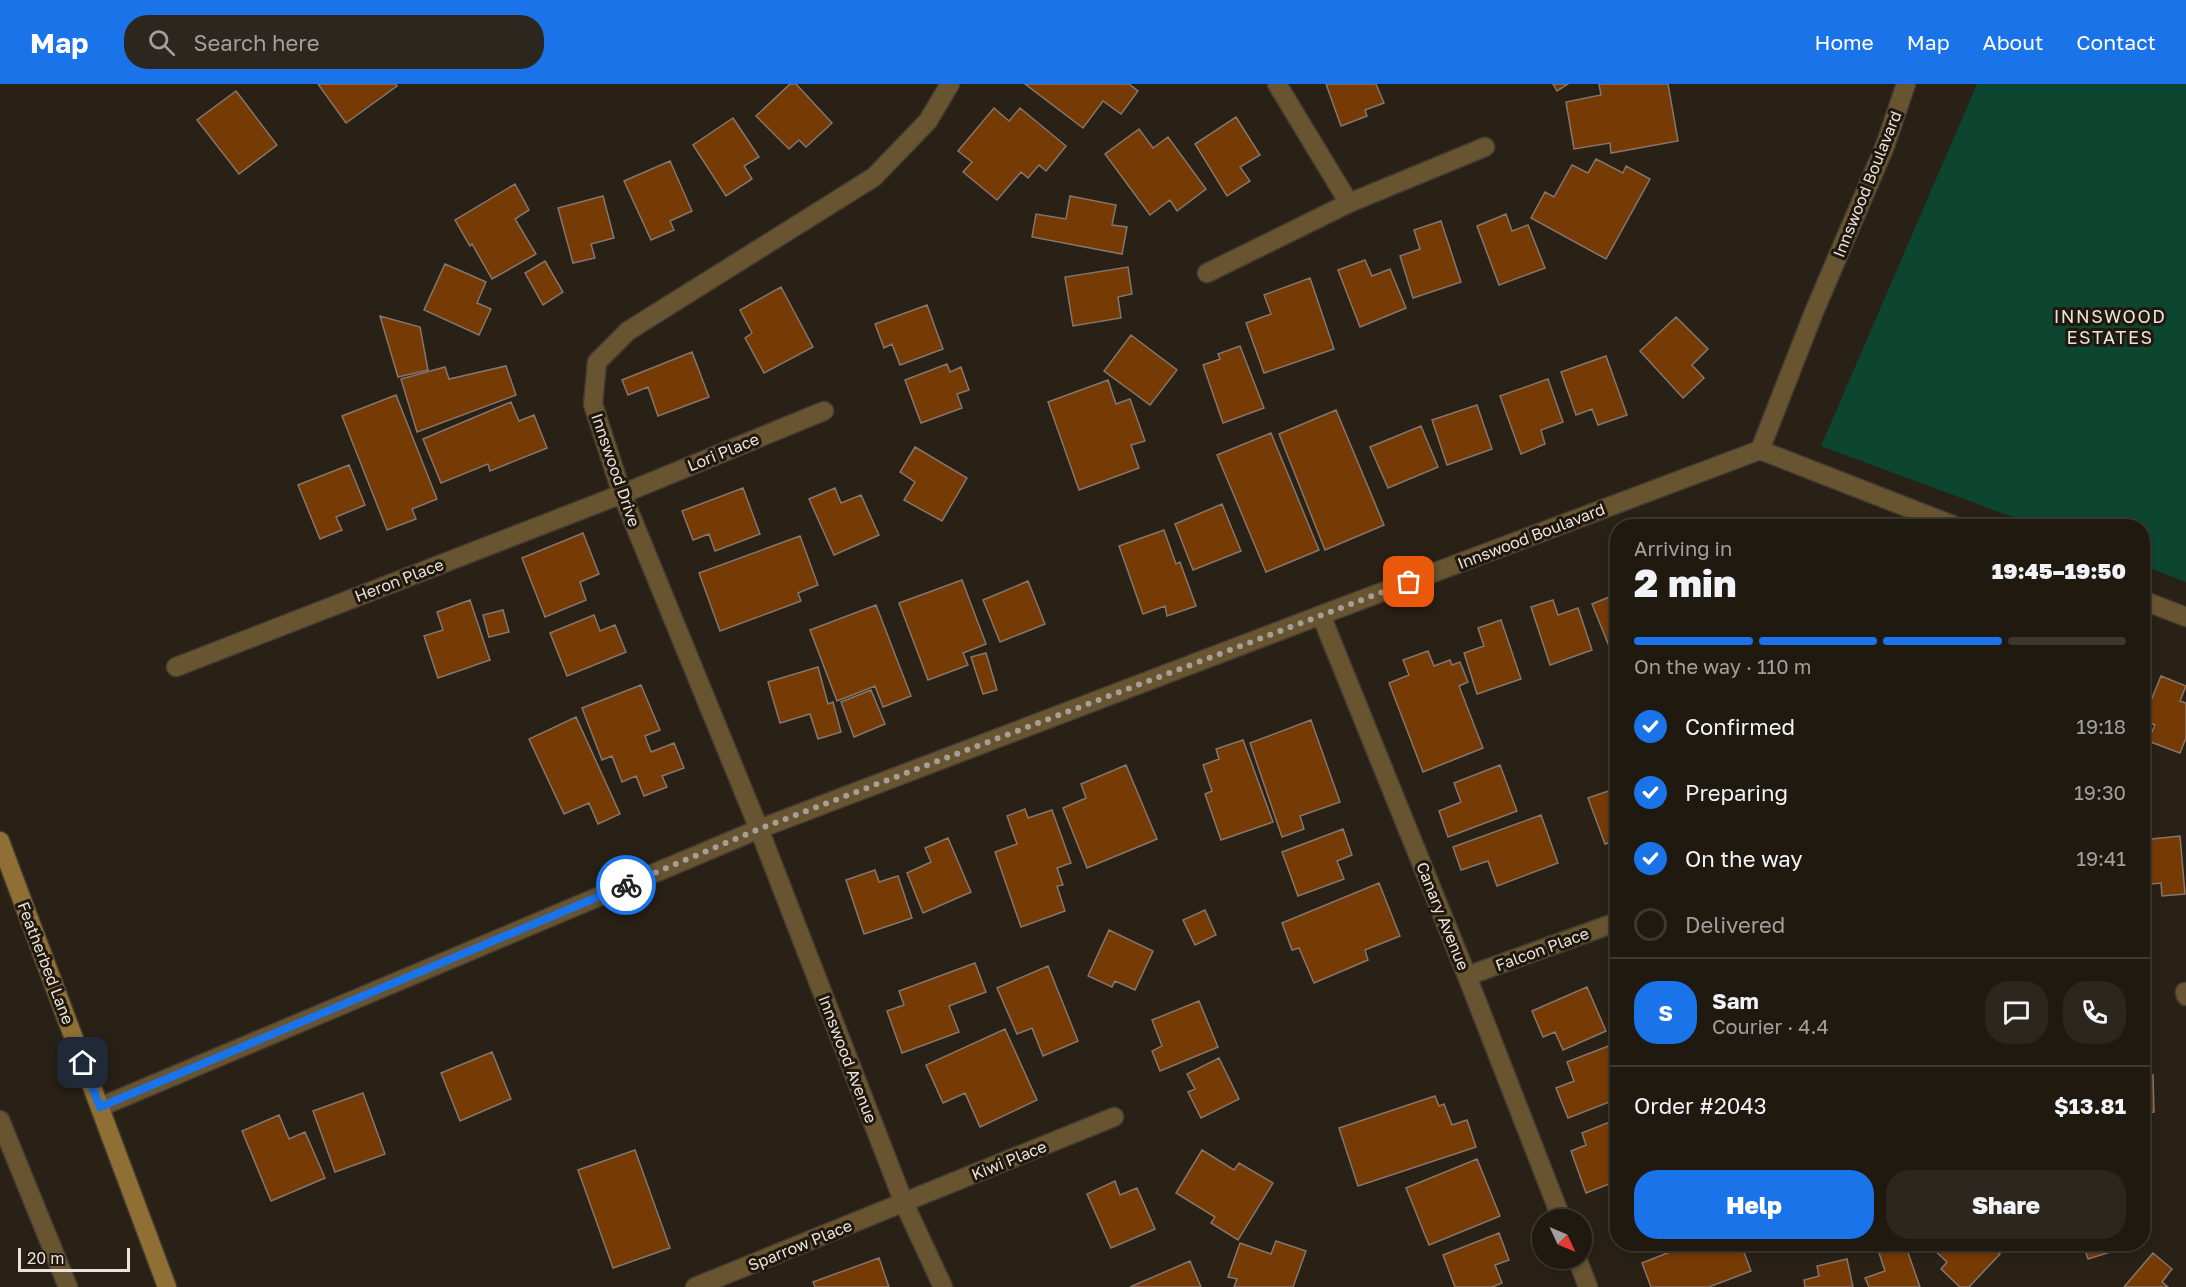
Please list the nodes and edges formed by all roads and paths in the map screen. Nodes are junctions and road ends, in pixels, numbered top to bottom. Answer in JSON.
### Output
{"nodes":[{"id":1,"x":950,"y":84,"type":"edge"},
{"id":2,"x":1277,"y":84,"type":"edge"},
{"id":3,"x":1906,"y":84,"type":"edge"},
{"id":4,"x":1485,"y":147,"type":"dead end"},
{"id":5,"x":1349,"y":203,"type":"junction"},
{"id":6,"x":1207,"y":273,"type":"dead end"},
{"id":7,"x":824,"y":411,"type":"dead end"},
{"id":8,"x":1760,"y":450,"type":"junction"},
{"id":9,"x":622,"y":494,"type":"junction"},
{"id":10,"x":1937,"y":519,"type":"edge"},
{"id":11,"x":2150,"y":603,"type":"edge"},
{"id":12,"x":1321,"y":615,"type":"junction"},
{"id":13,"x":2186,"y":617,"type":"edge"},
{"id":14,"x":176,"y":667,"type":"dead end"},
{"id":15,"x":759,"y":829,"type":"junction"},
{"id":16,"x":0,"y":840,"type":"edge"},
{"id":17,"x":1610,"y":925,"type":"edge"},
{"id":18,"x":1467,"y":976,"type":"junction"},
{"id":19,"x":100,"y":1107,"type":"junction"},
{"id":20,"x":1114,"y":1118,"type":"dead end"},
{"id":21,"x":0,"y":1119,"type":"edge"},
{"id":22,"x":904,"y":1203,"type":"junction"},
{"id":23,"x":1558,"y":1209,"type":"edge"},
{"id":24,"x":1581,"y":1269,"type":"edge"},
{"id":25,"x":68,"y":1287,"type":"edge"},
{"id":26,"x":167,"y":1287,"type":"edge"},
{"id":27,"x":695,"y":1287,"type":"edge"},
{"id":28,"x":943,"y":1287,"type":"edge"},
{"id":29,"x":1588,"y":1287,"type":"edge"}],
"edges":[{"from":1,"to":9,"type":"street","name":"Innswood Drive"},
{"from":2,"to":5,"type":"street"},
{"from":3,"to":8,"type":"street","name":"Innswood Boulavard"},
{"from":4,"to":5,"type":"street"},
{"from":5,"to":6,"type":"street"},
{"from":7,"to":9,"type":"street","name":"Lori Place"},
{"from":8,"to":10,"type":"street"},
{"from":8,"to":12,"type":"street","name":"Innswood Boulavard"},
{"from":9,"to":14,"type":"street","name":"Heron Place"},
{"from":9,"to":15,"type":"street","name":"Innswood Drive"},
{"from":11,"to":13,"type":"street"},
{"from":12,"to":15,"type":"street","name":"Innswood Boulavard"},
{"from":12,"to":18,"type":"street","name":"Canary Avenue"},
{"from":15,"to":19,"type":"street","name":"Innswood Boulavard"},
{"from":15,"to":22,"type":"street","name":"Innswood Avenue"},
{"from":16,"to":19,"type":"main road","name":"Featherbed Lane"},
{"from":17,"to":18,"type":"street","name":"Falcon Place"},
{"from":18,"to":23,"type":"street","name":"Canary Avenue"},
{"from":19,"to":26,"type":"main road","name":"Featherbed Lane"},
{"from":20,"to":22,"type":"street","name":"Kiwi Place"},
{"from":21,"to":25,"type":"street"},
{"from":22,"to":27,"type":"street","name":"Sparrow Place"},
{"from":22,"to":28,"type":"street","name":"Innswood Avenue"},
{"from":24,"to":29,"type":"street"}]}
